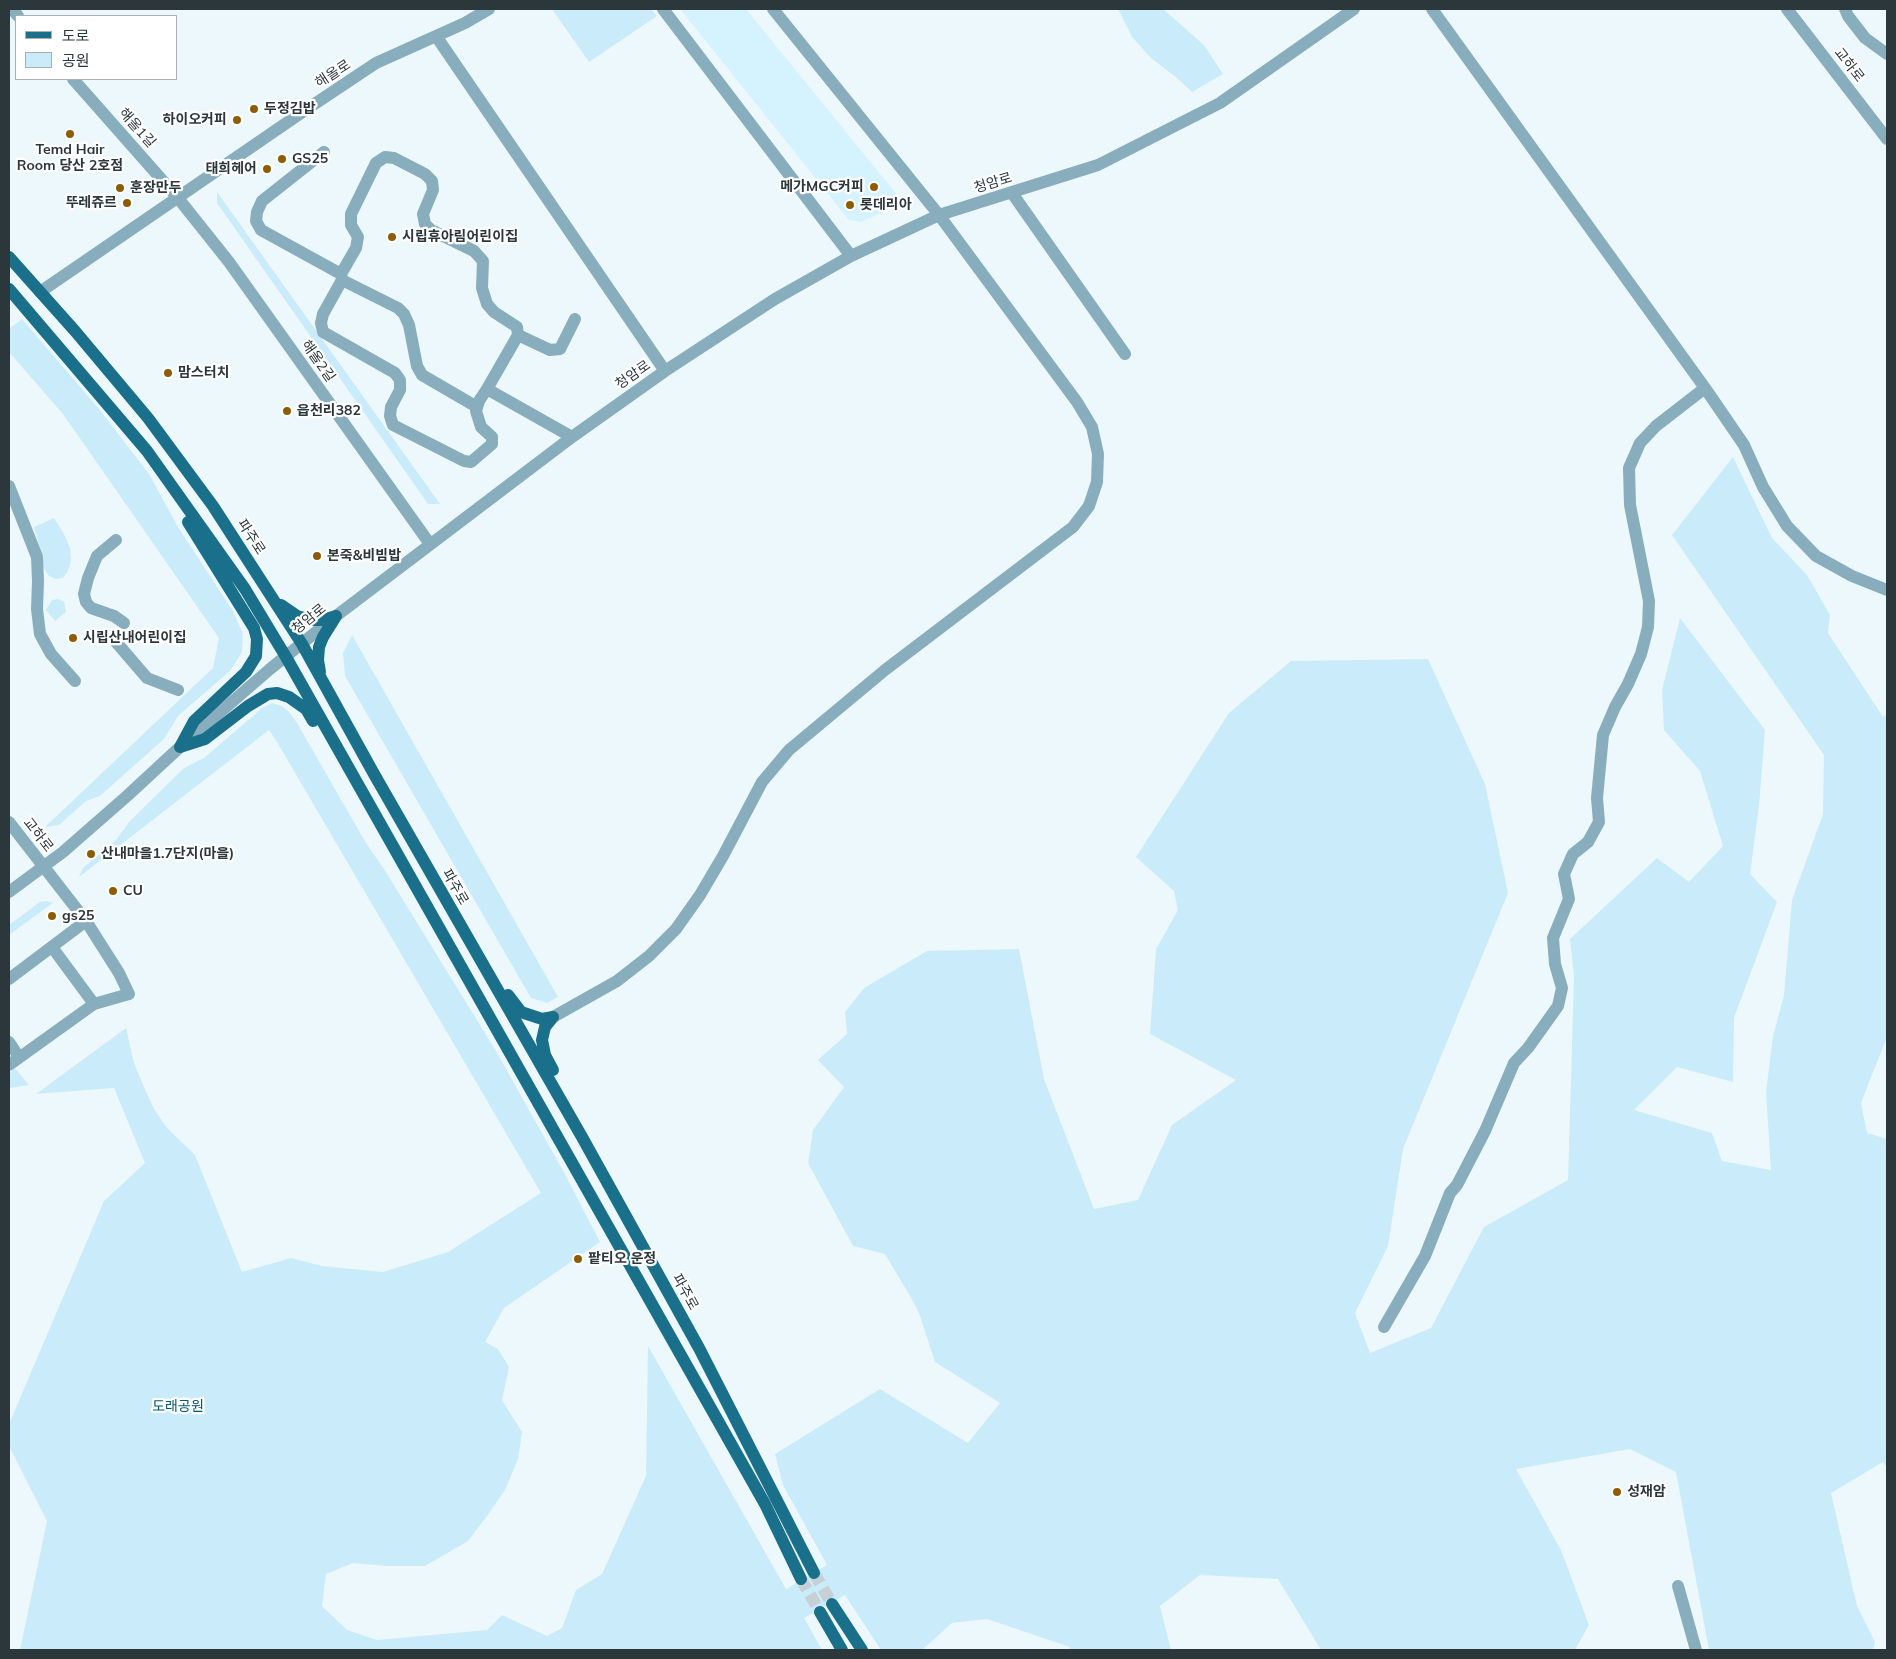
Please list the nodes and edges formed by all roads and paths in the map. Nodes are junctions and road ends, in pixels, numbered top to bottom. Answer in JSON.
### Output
{"nodes":[{"id":1,"x":489,"y":9,"type":"edge"},
{"id":2,"x":663,"y":9,"type":"edge"},
{"id":3,"x":773,"y":9,"type":"edge"},
{"id":4,"x":1354,"y":9,"type":"edge"},
{"id":5,"x":1432,"y":9,"type":"edge"},
{"id":6,"x":1787,"y":9,"type":"edge"},
{"id":7,"x":1845,"y":9,"type":"edge"},
{"id":8,"x":436,"y":36,"type":"junction"},
{"id":9,"x":1887,"y":54,"type":"edge"},
{"id":10,"x":74,"y":80,"type":"edge"},
{"id":11,"x":1887,"y":139,"type":"edge"},
{"id":12,"x":324,"y":152,"type":"dead end"},
{"id":13,"x":1012,"y":193,"type":"junction"},
{"id":14,"x":178,"y":198,"type":"junction"},
{"id":15,"x":939,"y":215,"type":"junction"},
{"id":16,"x":851,"y":256,"type":"junction"},
{"id":17,"x":9,"y":257,"type":"edge"},
{"id":18,"x":341,"y":277,"type":"junction"},
{"id":19,"x":9,"y":289,"type":"edge"},
{"id":20,"x":40,"y":292,"type":"junction"},
{"id":21,"x":575,"y":319,"type":"dead end"},
{"id":22,"x":518,"y":334,"type":"junction"},
{"id":23,"x":1125,"y":354,"type":"dead end"},
{"id":24,"x":420,"y":371,"type":"junction"},
{"id":25,"x":665,"y":371,"type":"junction"},
{"id":26,"x":400,"y":380,"type":"junction"},
{"id":27,"x":1706,"y":388,"type":"junction"},
{"id":28,"x":487,"y":390,"type":"junction"},
{"id":29,"x":477,"y":407,"type":"junction"},
{"id":30,"x":572,"y":437,"type":"junction"},
{"id":31,"x":9,"y":486,"type":"edge"},
{"id":32,"x":173,"y":487,"type":"junction"},
{"id":33,"x":116,"y":540,"type":"dead end"},
{"id":34,"x":430,"y":544,"type":"junction"},
{"id":35,"x":1887,"y":590,"type":"edge"},
{"id":36,"x":270,"y":595,"type":"junction"},
{"id":37,"x":336,"y":616,"type":"junction"},
{"id":38,"x":124,"y":623,"type":"dead end"},
{"id":39,"x":116,"y":642,"type":"dead end"},
{"id":40,"x":302,"y":644,"type":"junction"},
{"id":41,"x":286,"y":657,"type":"junction"},
{"id":42,"x":75,"y":681,"type":"dead end"},
{"id":43,"x":326,"y":688,"type":"junction"},
{"id":44,"x":178,"y":690,"type":"dead end"},
{"id":45,"x":180,"y":747,"type":"junction"},
{"id":46,"x":9,"y":822,"type":"edge"},
{"id":47,"x":385,"y":833,"type":"junction"},
{"id":48,"x":44,"y":867,"type":"junction"},
{"id":49,"x":9,"y":892,"type":"edge"},
{"id":50,"x":86,"y":921,"type":"junction"},
{"id":51,"x":52,"y":947,"type":"junction"},
{"id":52,"x":487,"y":972,"type":"junction"},
{"id":53,"x":9,"y":979,"type":"edge"},
{"id":54,"x":94,"y":1004,"type":"junction"},
{"id":55,"x":553,"y":1017,"type":"junction"},
{"id":56,"x":9,"y":1042,"type":"edge"},
{"id":57,"x":14,"y":1061,"type":"edge"},
{"id":58,"x":575,"y":1125,"type":"junction"},
{"id":59,"x":1384,"y":1327,"type":"dead end"},
{"id":60,"x":814,"y":1573,"type":"tunnel mouth"},
{"id":61,"x":801,"y":1579,"type":"tunnel mouth"},
{"id":62,"x":1678,"y":1586,"type":"dead end"},
{"id":63,"x":832,"y":1604,"type":"tunnel mouth"},
{"id":64,"x":820,"y":1612,"type":"tunnel mouth"},
{"id":65,"x":842,"y":1650,"type":"edge"},
{"id":66,"x":862,"y":1650,"type":"edge"},
{"id":67,"x":1696,"y":1650,"type":"edge"}],
"edges":[{"from":1,"to":8,"type":"street","name":"해올로"},
{"from":2,"to":16,"type":"street"},
{"from":3,"to":15,"type":"street"},
{"from":4,"to":13,"type":"street","name":"청암로"},
{"from":5,"to":27,"type":"street"},
{"from":6,"to":11,"type":"street","name":"교하로"},
{"from":7,"to":9,"type":"street"},
{"from":8,"to":14,"type":"street","name":"해올로"},
{"from":8,"to":25,"type":"street"},
{"from":10,"to":14,"type":"street","name":"해올1길"},
{"from":12,"to":18,"type":"street"},
{"from":13,"to":15,"type":"street","name":"청암로"},
{"from":13,"to":23,"type":"street"},
{"from":14,"to":20,"type":"street","name":"해올로"},
{"from":14,"to":34,"type":"street","name":"해올2길"},
{"from":15,"to":16,"type":"street","name":"청암로"},
{"from":15,"to":55,"type":"street"},
{"from":16,"to":25,"type":"street","name":"청암로"},
{"from":17,"to":20,"type":"main road","name":"파주로"},
{"from":18,"to":22,"type":"street"},
{"from":18,"to":24,"type":"street"},
{"from":18,"to":26,"type":"street"},
{"from":19,"to":32,"type":"main road"},
{"from":20,"to":36,"type":"main road","name":"파주로"},
{"from":21,"to":22,"type":"street"},
{"from":22,"to":28,"type":"street"},
{"from":24,"to":26,"type":"street"},
{"from":24,"to":29,"type":"street"},
{"from":25,"to":30,"type":"street","name":"청암로"},
{"from":26,"to":29,"type":"street"},
{"from":27,"to":35,"type":"street"},
{"from":27,"to":59,"type":"street"},
{"from":28,"to":29,"type":"street"},
{"from":28,"to":30,"type":"street"},
{"from":30,"to":34,"type":"street","name":"청암로"},
{"from":31,"to":42,"type":"street"},
{"from":32,"to":41,"type":"main road"},
{"from":32,"to":45,"type":"main road"},
{"from":33,"to":38,"type":"street"},
{"from":34,"to":37,"type":"street","name":"청암로"},
{"from":36,"to":37,"type":"main road"},
{"from":36,"to":40,"type":"main road","name":"파주로"},
{"from":37,"to":40,"type":"street","name":"청암로"},
{"from":37,"to":43,"type":"main road"},
{"from":39,"to":44,"type":"street"},
{"from":40,"to":41,"type":"street","name":"청암로"},
{"from":40,"to":43,"type":"main road","name":"파주로"},
{"from":41,"to":45,"type":"street","name":"청암로"},
{"from":41,"to":47,"type":"main road"},
{"from":43,"to":52,"type":"main road","name":"파주로"},
{"from":45,"to":47,"type":"main road"},
{"from":45,"to":48,"type":"street","name":"청암로"},
{"from":46,"to":48,"type":"street","name":"교하로"},
{"from":47,"to":61,"type":"main road"},
{"from":48,"to":49,"type":"street","name":"청암로"},
{"from":48,"to":50,"type":"street","name":"교하로"},
{"from":50,"to":51,"type":"street"},
{"from":50,"to":54,"type":"street","name":"교하로"},
{"from":51,"to":53,"type":"street"},
{"from":51,"to":54,"type":"street"},
{"from":52,"to":55,"type":"main road"},
{"from":52,"to":58,"type":"main road","name":"파주로"},
{"from":54,"to":57,"type":"street"},
{"from":55,"to":58,"type":"main road"},
{"from":56,"to":57,"type":"street"},
{"from":58,"to":60,"type":"main road","name":"파주로"},
{"from":62,"to":67,"type":"street"},
{"from":63,"to":66,"type":"main road"},
{"from":64,"to":65,"type":"main road"}]}
